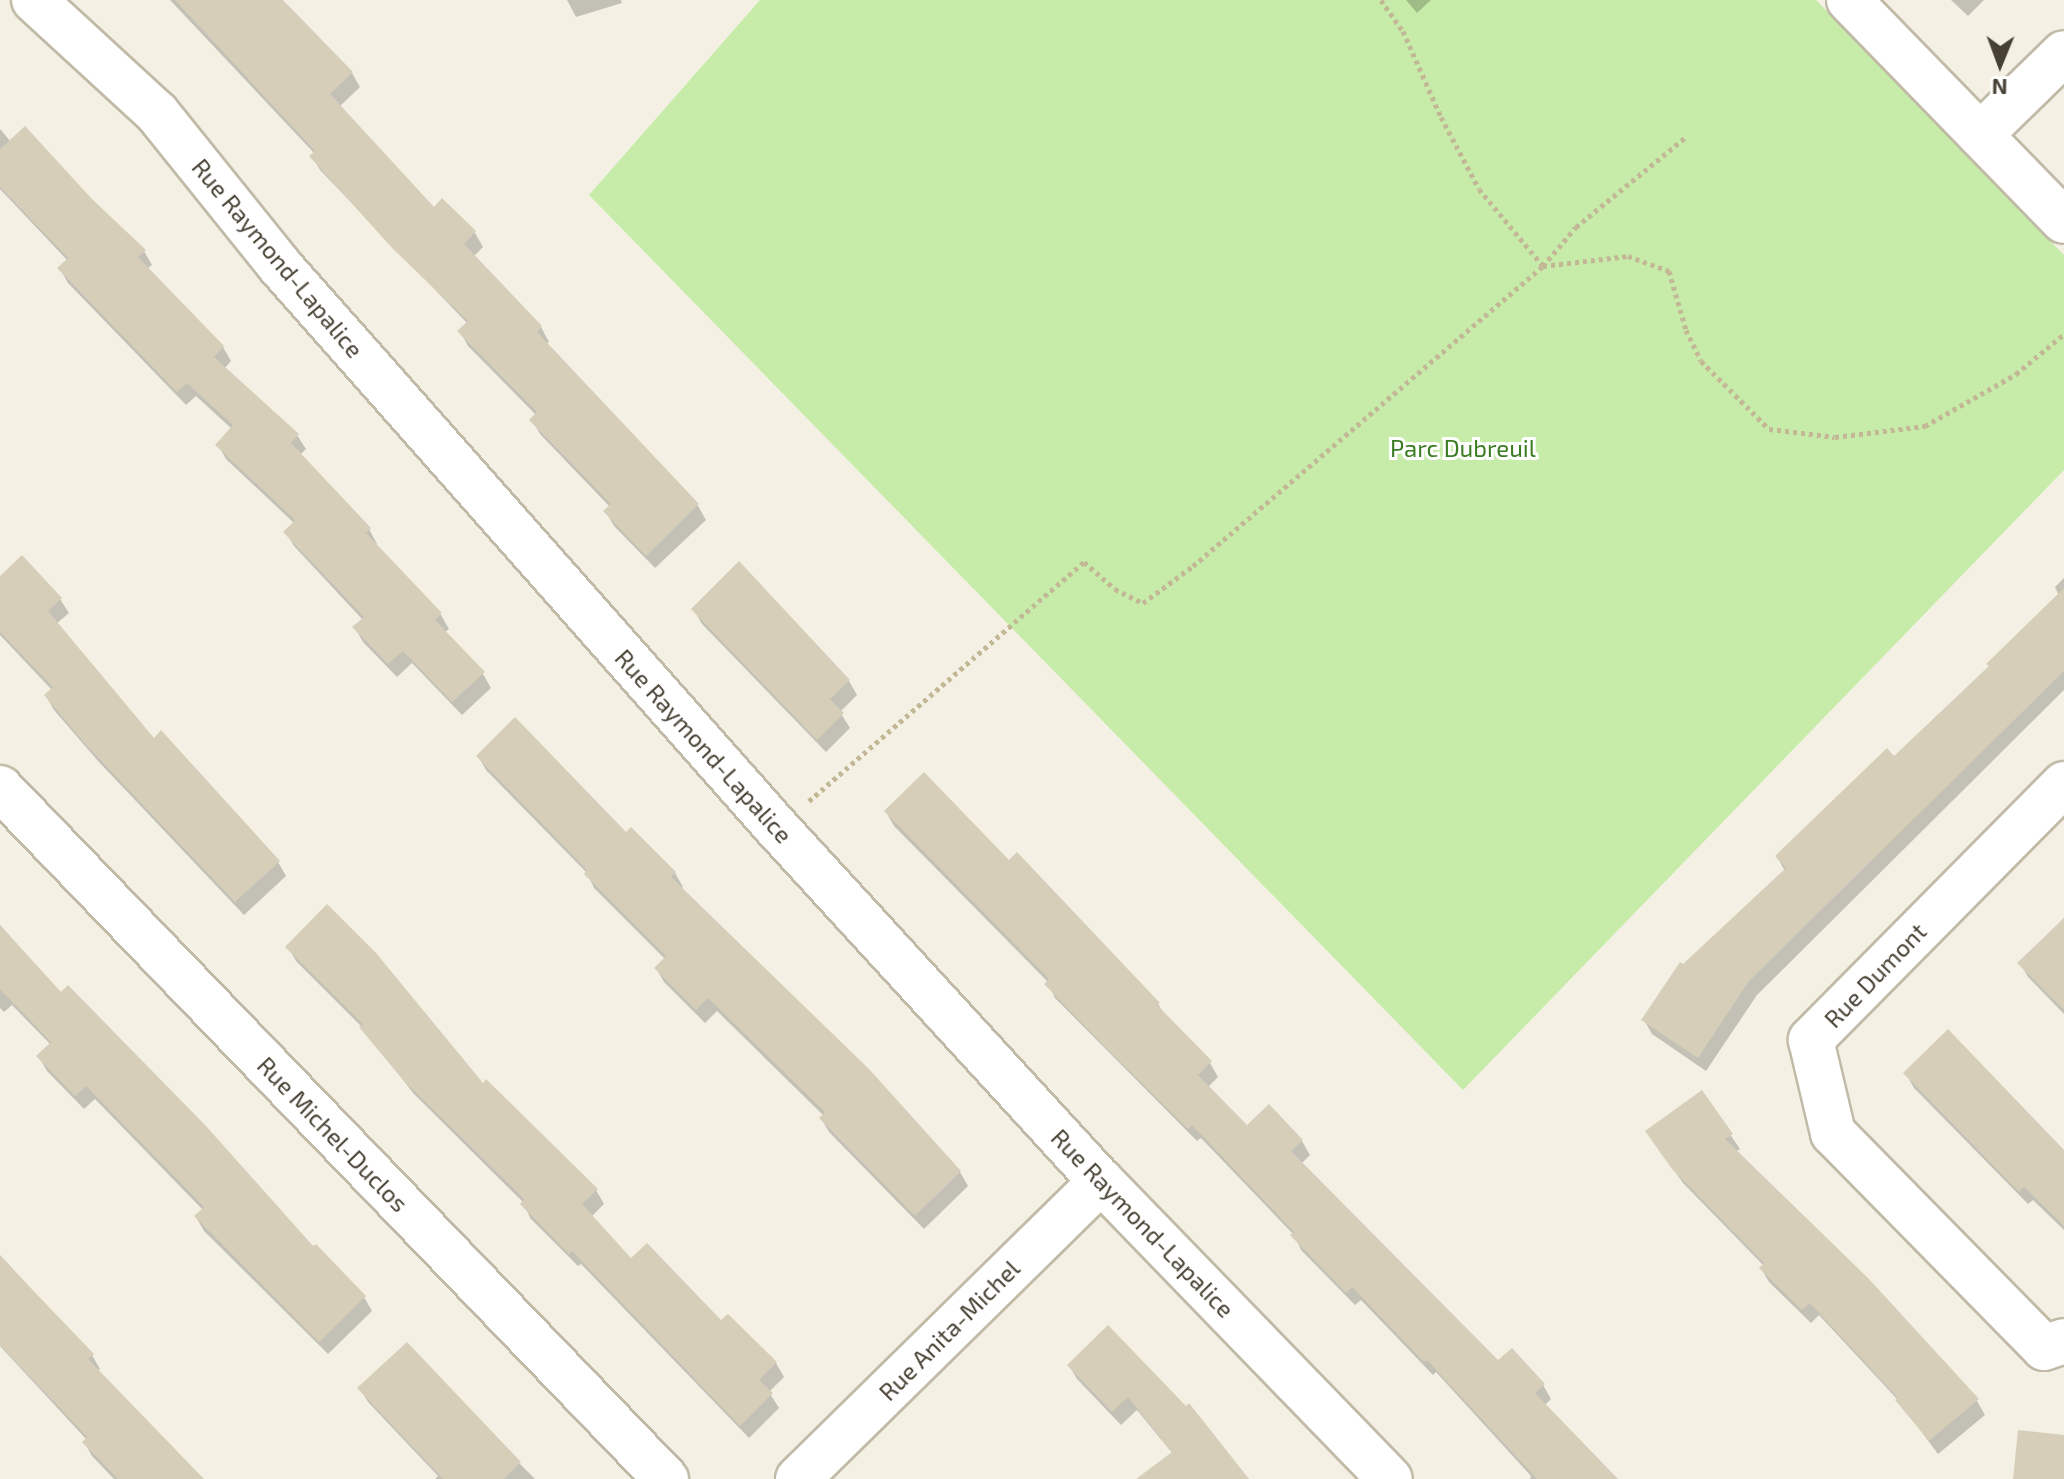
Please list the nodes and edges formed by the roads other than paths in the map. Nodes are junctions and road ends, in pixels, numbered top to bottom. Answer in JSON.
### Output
{"nodes":[{"id":1,"x":34,"y":0,"type":"edge"},
{"id":2,"x":1849,"y":0,"type":"edge"},
{"id":3,"x":2064,"y":53,"type":"edge"},
{"id":4,"x":1980,"y":135,"type":"junction"},
{"id":5,"x":2064,"y":221,"type":"edge"},
{"id":6,"x":2064,"y":784,"type":"edge"},
{"id":7,"x":0,"y":788,"type":"edge"},
{"id":8,"x":1101,"y":1181,"type":"junction"},
{"id":9,"x":2064,"y":1341,"type":"edge"},
{"id":10,"x":666,"y":1479,"type":"edge"},
{"id":11,"x":798,"y":1479,"type":"edge"},
{"id":12,"x":1390,"y":1479,"type":"edge"}],
"edges":[{"from":1,"to":8,"type":"street","name":"Rue Raymond-Lapalice"},
{"from":2,"to":4,"type":"street"},
{"from":3,"to":4,"type":"street"},
{"from":4,"to":5,"type":"street"},
{"from":6,"to":9,"type":"street","name":"Rue Dumont"},
{"from":7,"to":10,"type":"street","name":"Rue Michel-Duclos"},
{"from":8,"to":11,"type":"street","name":"Rue Anita-Michel"},
{"from":8,"to":12,"type":"street","name":"Rue Raymond-Lapalice"}]}
